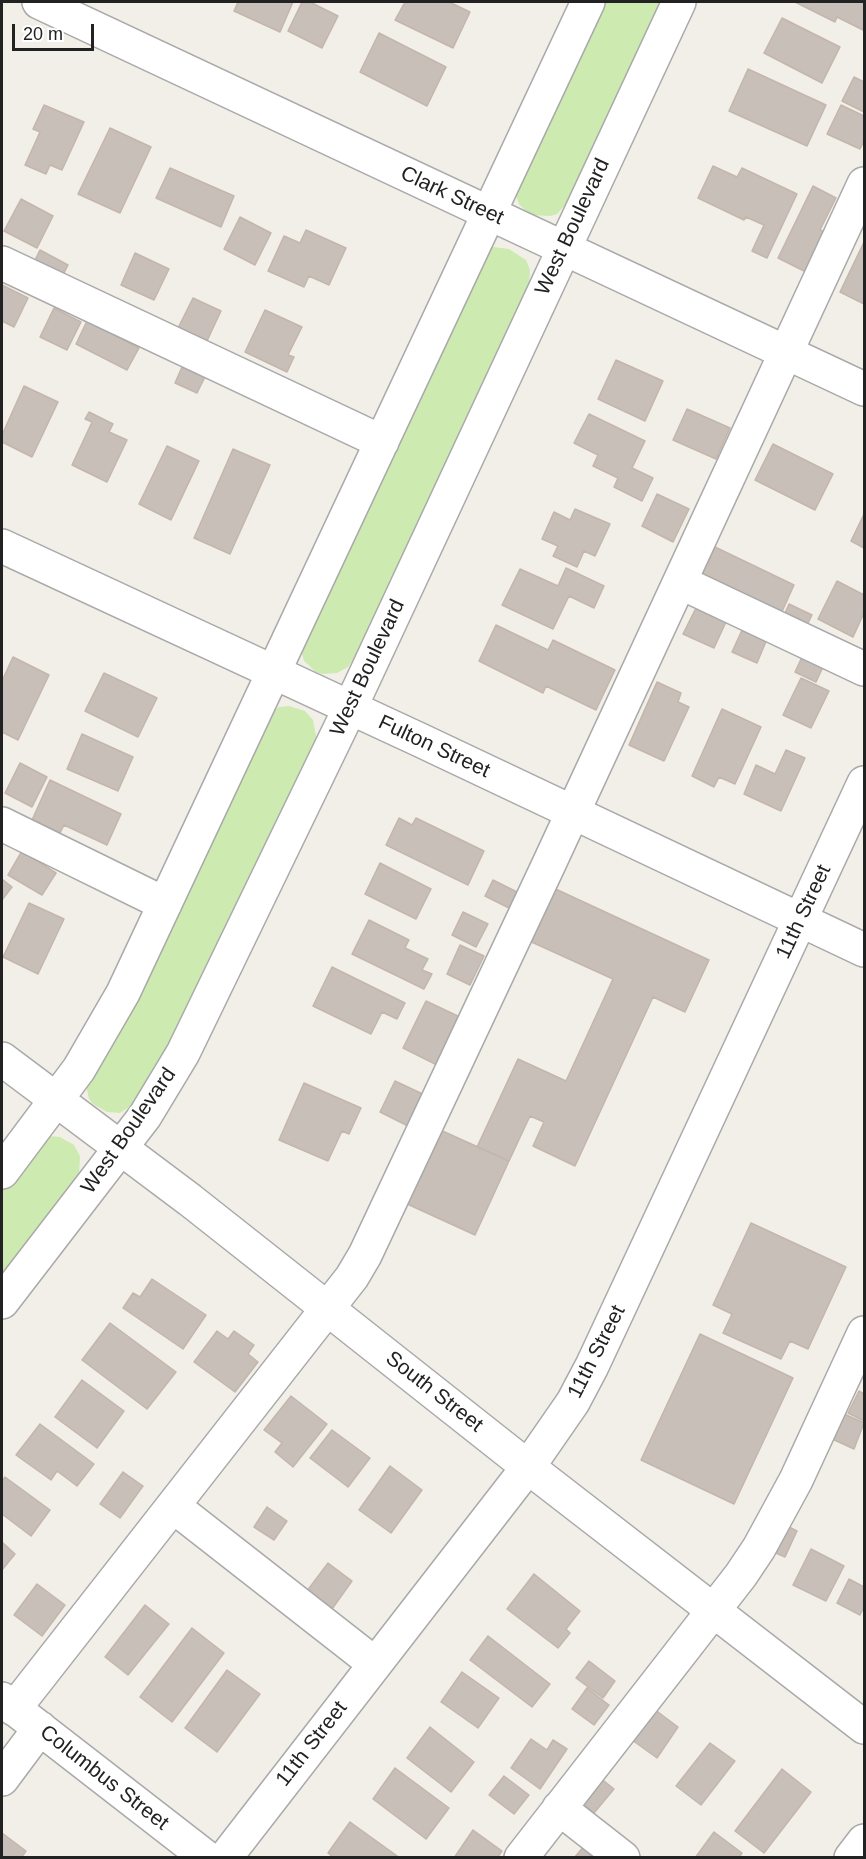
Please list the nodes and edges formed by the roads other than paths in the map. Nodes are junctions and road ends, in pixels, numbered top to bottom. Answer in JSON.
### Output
{"nodes":[{"id":1,"x":39,"y":2,"type":"edge"},
{"id":2,"x":588,"y":2,"type":"edge"},
{"id":3,"x":679,"y":2,"type":"edge"},
{"id":4,"x":864,"y":184,"type":"edge"},
{"id":5,"x":489,"y":212,"type":"junction"},
{"id":6,"x":563,"y":248,"type":"junction"},
{"id":7,"x":2,"y":263,"type":"edge"},
{"id":8,"x":787,"y":353,"type":"junction"},
{"id":9,"x":864,"y":389,"type":"edge"},
{"id":10,"x":382,"y":442,"type":"junction"},
{"id":11,"x":2,"y":546,"type":"edge"},
{"id":12,"x":680,"y":582,"type":"junction"},
{"id":13,"x":864,"y":669,"type":"edge"},
{"id":14,"x":274,"y":673,"type":"junction"},
{"id":15,"x":350,"y":708,"type":"junction"},
{"id":16,"x":864,"y":783,"type":"edge"},
{"id":17,"x":573,"y":813,"type":"junction"},
{"id":18,"x":2,"y":824,"type":"edge"},
{"id":19,"x":165,"y":904,"type":"junction"},
{"id":20,"x":800,"y":920,"type":"junction"},
{"id":21,"x":864,"y":950,"type":"edge"},
{"id":22,"x":2,"y":1059,"type":"edge"},
{"id":23,"x":57,"y":1101,"type":"junction"},
{"id":24,"x":121,"y":1148,"type":"junction"},
{"id":25,"x":2,"y":1172,"type":"edge"},
{"id":26,"x":2,"y":1302,"type":"edge"},
{"id":27,"x":328,"y":1308,"type":"junction"},
{"id":28,"x":864,"y":1333,"type":"edge"},
{"id":29,"x":528,"y":1467,"type":"junction"},
{"id":30,"x":173,"y":1506,"type":"junction"},
{"id":31,"x":713,"y":1610,"type":"junction"},
{"id":32,"x":375,"y":1664,"type":"junction"},
{"id":33,"x":8,"y":1704,"type":"edge"},
{"id":34,"x":864,"y":1727,"type":"edge"},
{"id":35,"x":40,"y":1728,"type":"junction"},
{"id":36,"x":2,"y":1779,"type":"edge"},
{"id":37,"x":559,"y":1808,"type":"junction"},
{"id":38,"x":864,"y":1840,"type":"edge"},
{"id":39,"x":207,"y":1857,"type":"edge"},
{"id":40,"x":225,"y":1857,"type":"edge"},
{"id":41,"x":521,"y":1857,"type":"edge"},
{"id":42,"x":623,"y":1857,"type":"edge"},
{"id":43,"x":851,"y":1857,"type":"edge"}],
"edges":[{"from":1,"to":5,"type":"street","name":"Clark Street"},
{"from":2,"to":5,"type":"street"},
{"from":3,"to":6,"type":"street","name":"West Boulevard"},
{"from":4,"to":8,"type":"street"},
{"from":5,"to":6,"type":"street","name":"Clark Street"},
{"from":5,"to":10,"type":"street"},
{"from":6,"to":8,"type":"street","name":"Clark Street"},
{"from":6,"to":15,"type":"street","name":"West Boulevard"},
{"from":7,"to":10,"type":"street"},
{"from":8,"to":9,"type":"street","name":"Clark Street"},
{"from":8,"to":12,"type":"street"},
{"from":10,"to":14,"type":"street"},
{"from":11,"to":14,"type":"street","name":"Fulton Street"},
{"from":12,"to":13,"type":"street"},
{"from":12,"to":17,"type":"street"},
{"from":14,"to":15,"type":"street","name":"Fulton Street"},
{"from":14,"to":19,"type":"street"},
{"from":15,"to":17,"type":"street","name":"Fulton Street"},
{"from":15,"to":24,"type":"street","name":"West Boulevard"},
{"from":16,"to":20,"type":"street","name":"11th Street"},
{"from":17,"to":20,"type":"street","name":"Fulton Street"},
{"from":17,"to":27,"type":"street"},
{"from":18,"to":19,"type":"street"},
{"from":19,"to":23,"type":"street"},
{"from":20,"to":21,"type":"street","name":"Fulton Street"},
{"from":20,"to":29,"type":"street","name":"11th Street"},
{"from":22,"to":23,"type":"street","name":"South Street"},
{"from":23,"to":24,"type":"street","name":"South Street"},
{"from":23,"to":25,"type":"street"},
{"from":24,"to":26,"type":"street","name":"West Boulevard"},
{"from":24,"to":27,"type":"street","name":"South Street"},
{"from":27,"to":29,"type":"street","name":"South Street"},
{"from":27,"to":30,"type":"street"},
{"from":28,"to":31,"type":"street"},
{"from":29,"to":31,"type":"street","name":"South Street"},
{"from":29,"to":32,"type":"street","name":"11th Street"},
{"from":30,"to":32,"type":"street"},
{"from":30,"to":33,"type":"street"},
{"from":31,"to":34,"type":"street","name":"South Street"},
{"from":31,"to":37,"type":"street"},
{"from":32,"to":40,"type":"street","name":"11th Street"},
{"from":33,"to":35,"type":"street","name":"Columbus Street"},
{"from":35,"to":36,"type":"street"},
{"from":35,"to":39,"type":"street","name":"Columbus Street"},
{"from":37,"to":41,"type":"street"},
{"from":37,"to":42,"type":"street"},
{"from":38,"to":43,"type":"street"}]}
